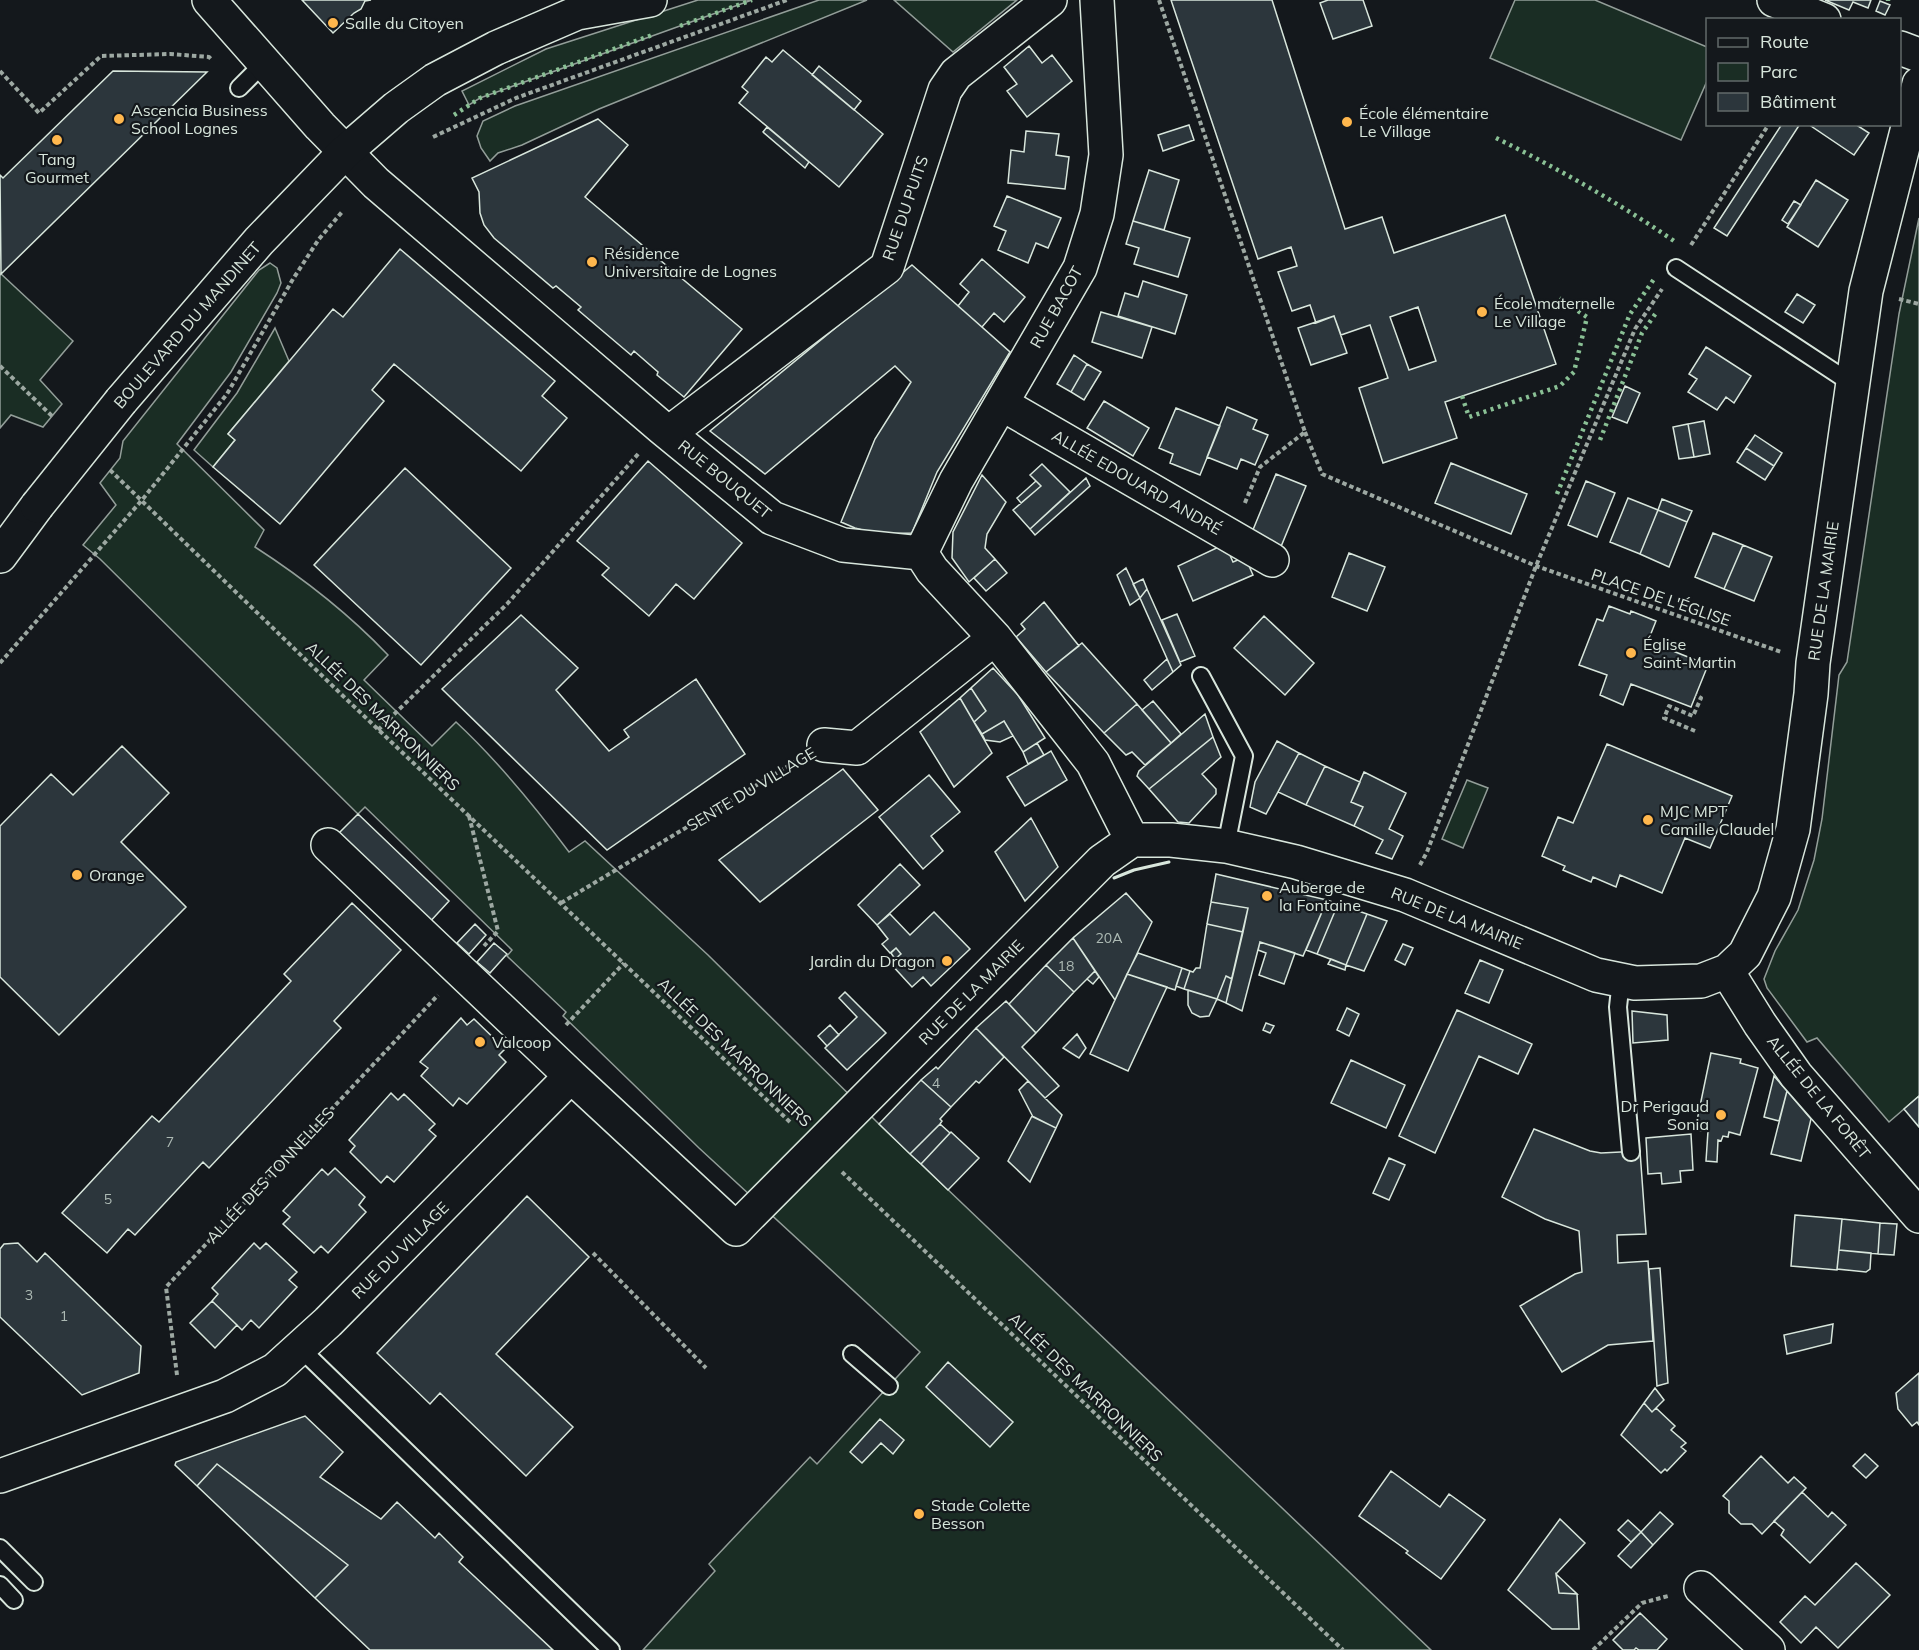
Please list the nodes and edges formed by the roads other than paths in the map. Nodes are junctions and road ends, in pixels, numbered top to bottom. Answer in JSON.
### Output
{"nodes":[{"id":1,"x":209,"y":0,"type":"edge"},
{"id":2,"x":650,"y":0,"type":"edge"},
{"id":3,"x":1050,"y":0,"type":"edge"},
{"id":4,"x":1097,"y":0,"type":"edge"},
{"id":5,"x":1774,"y":0,"type":"edge"},
{"id":6,"x":587,"y":6,"type":"edge"},
{"id":7,"x":1819,"y":18,"type":"edge"},
{"id":8,"x":1901,"y":49,"type":"edge"},
{"id":9,"x":1919,"y":55,"type":"edge"},
{"id":10,"x":265,"y":62,"type":"junction"},
{"id":11,"x":1919,"y":84,"type":"edge"},
{"id":12,"x":239,"y":88,"type":"road end"},
{"id":13,"x":345,"y":152,"type":"junction"},
{"id":14,"x":1676,"y":268,"type":"road end"},
{"id":15,"x":1854,"y":385,"type":"junction"},
{"id":16,"x":1002,"y":404,"type":"junction"},
{"id":17,"x":665,"y":431,"type":"junction"},
{"id":18,"x":37,"y":506,"type":"junction"},
{"id":19,"x":0,"y":529,"type":"edge"},
{"id":20,"x":921,"y":553,"type":"junction"},
{"id":21,"x":0,"y":556,"type":"edge"},
{"id":22,"x":1272,"y":560,"type":"dead end"},
{"id":23,"x":995,"y":638,"type":"junction"},
{"id":24,"x":1202,"y":676,"type":"dead end"},
{"id":25,"x":824,"y":745,"type":"road end"},
{"id":26,"x":1132,"y":840,"type":"junction"},
{"id":27,"x":328,"y":845,"type":"dead end"},
{"id":28,"x":1226,"y":846,"type":"junction"},
{"id":29,"x":1727,"y":971,"type":"junction"},
{"id":30,"x":1621,"y":980,"type":"junction"},
{"id":31,"x":571,"y":1076,"type":"junction"},
{"id":32,"x":1631,"y":1152,"type":"dead end"},
{"id":33,"x":1919,"y":1215,"type":"edge"},
{"id":34,"x":300,"y":1348,"type":"junction"},
{"id":35,"x":852,"y":1354,"type":"dead end"},
{"id":36,"x":888,"y":1386,"type":"dead end"},
{"id":37,"x":0,"y":1476,"type":"edge"},
{"id":38,"x":0,"y":1548,"type":"edge"},
{"id":39,"x":34,"y":1582,"type":"dead end"},
{"id":40,"x":0,"y":1585,"type":"edge"},
{"id":41,"x":1701,"y":1588,"type":"road end"},
{"id":42,"x":14,"y":1600,"type":"dead end"},
{"id":43,"x":611,"y":1650,"type":"edge"},
{"id":44,"x":1768,"y":1650,"type":"edge"}],
"edges":[{"from":1,"to":10,"type":"street"},
{"from":2,"to":6,"type":"street","name":"BOULEVARD DU MANDINET"},
{"from":3,"to":17,"type":"street","name":"RUE DU PUITS"},
{"from":4,"to":16,"type":"street","name":"RUE BACOT"},
{"from":5,"to":7,"type":"street"},
{"from":6,"to":13,"type":"street","name":"BOULEVARD DU MANDINET"},
{"from":8,"to":9,"type":"street"},
{"from":10,"to":12,"type":"lane"},
{"from":10,"to":13,"type":"street"},
{"from":11,"to":15,"type":"street","name":"RUE DE LA MAIRIE"},
{"from":13,"to":17,"type":"street","name":"RUE BOUQUET"},
{"from":13,"to":18,"type":"street","name":"BOULEVARD DU MANDINET","bridge":true},
{"from":14,"to":15,"type":"lane"},
{"from":15,"to":29,"type":"street","name":"RUE DE LA MAIRIE"},
{"from":16,"to":20,"type":"street","name":"RUE BACOT"},
{"from":16,"to":22,"type":"street","name":"ALLÉE EDOUARD ANDRÉ"},
{"from":17,"to":20,"type":"street","name":"RUE BOUQUET"},
{"from":18,"to":19,"type":"street","name":"BOULEVARD DU MANDINET"},
{"from":18,"to":21,"type":"street","name":"BOULEVARD DU MANDINET"},
{"from":20,"to":23,"type":"street"},
{"from":23,"to":25,"type":"street","name":"SENTE DU VILLAGE"},
{"from":23,"to":26,"type":"street"},
{"from":24,"to":28,"type":"lane"},
{"from":26,"to":28,"type":"street","name":"RUE DE LA MAIRIE"},
{"from":26,"to":31,"type":"street","name":"RUE DE LA MAIRIE"},
{"from":27,"to":31,"type":"street"},
{"from":28,"to":30,"type":"street","name":"RUE DE LA MAIRIE"},
{"from":29,"to":30,"type":"street","name":"RUE DE LA MAIRIE"},
{"from":29,"to":33,"type":"street","name":"ALLÉE DE LA FORÊT"},
{"from":30,"to":32,"type":"lane"},
{"from":31,"to":34,"type":"street","name":"RUE DU VILLAGE"},
{"from":34,"to":37,"type":"street","name":"RUE DU VILLAGE"},
{"from":34,"to":43,"type":"lane"},
{"from":35,"to":36,"type":"lane"},
{"from":38,"to":39,"type":"lane"},
{"from":40,"to":42,"type":"lane"},
{"from":41,"to":44,"type":"street"}]}
